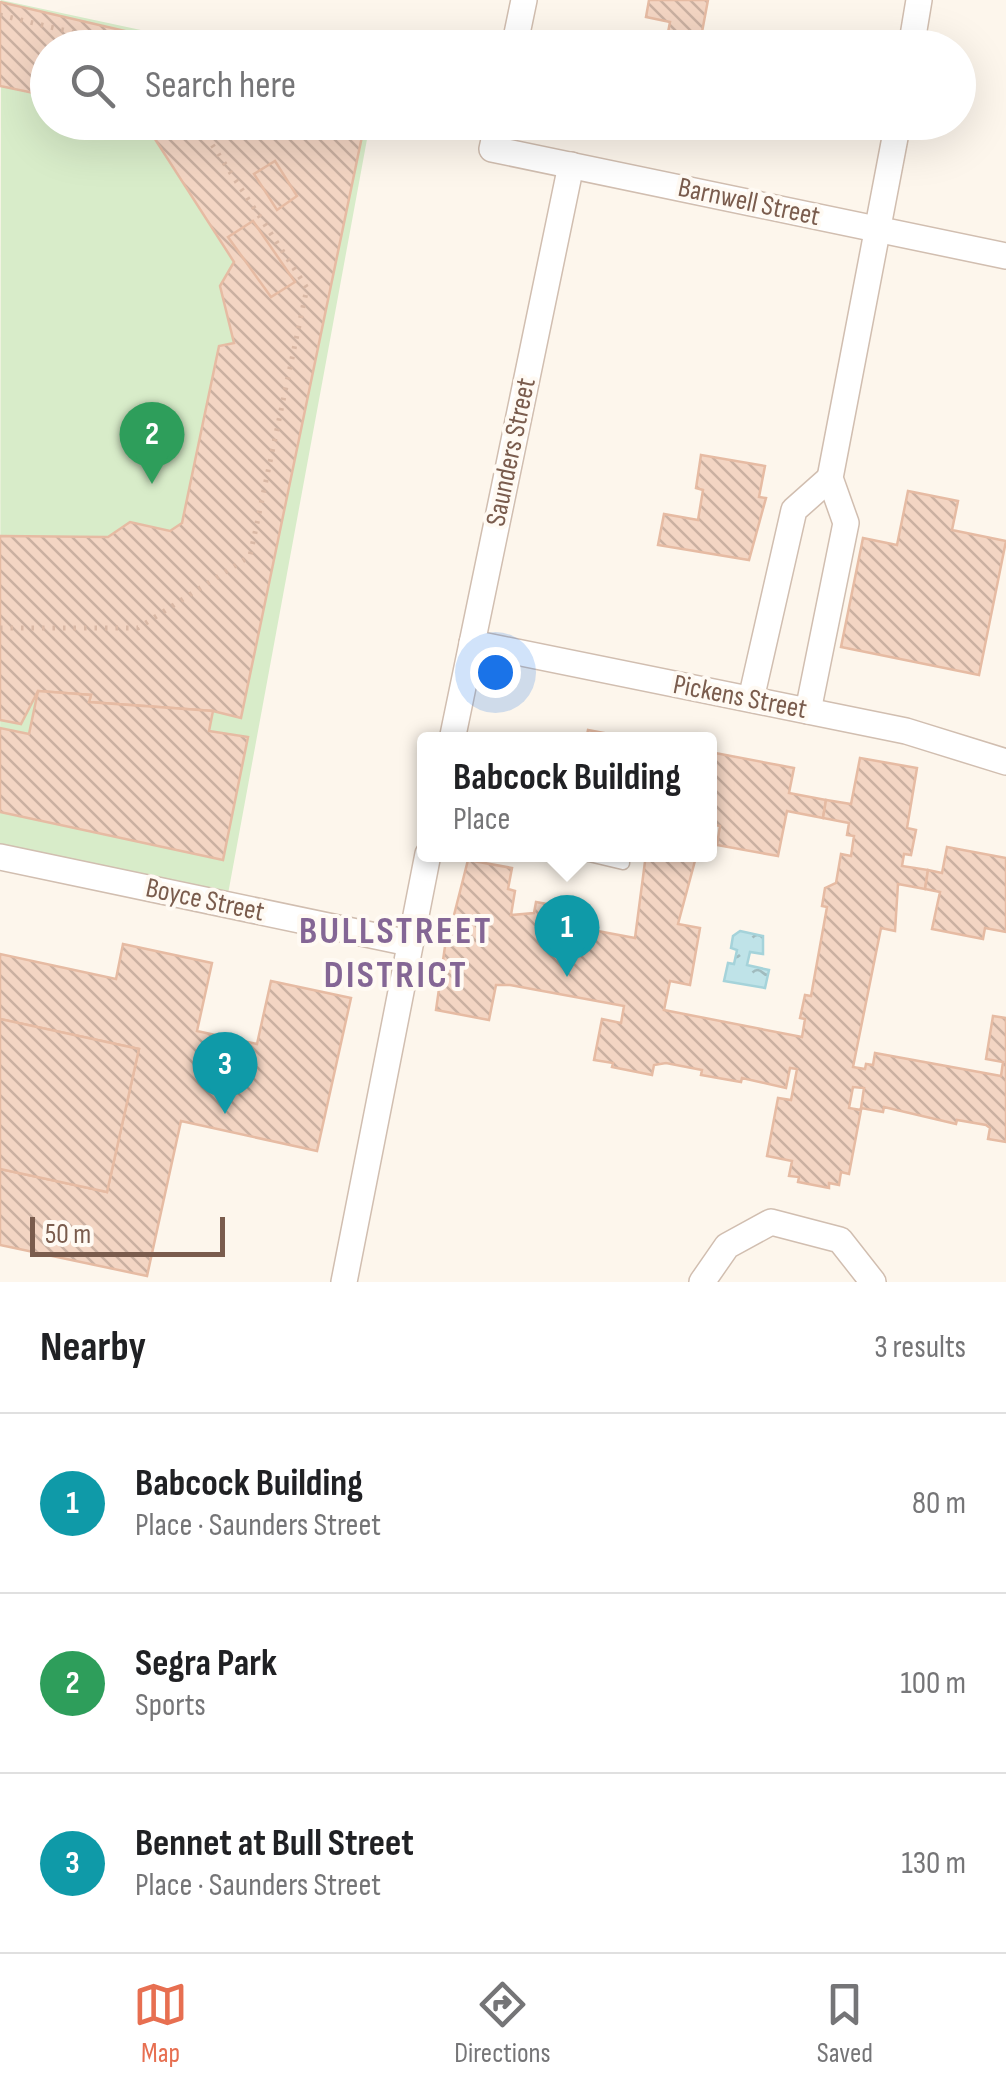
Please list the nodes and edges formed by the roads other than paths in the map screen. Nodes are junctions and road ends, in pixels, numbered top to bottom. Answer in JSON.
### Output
{"nodes":[{"id":1,"x":524,"y":0,"type":"edge"},
{"id":2,"x":919,"y":0,"type":"edge"},
{"id":3,"x":518,"y":30,"type":"edge"},
{"id":4,"x":914,"y":30,"type":"edge"},
{"id":5,"x":494,"y":140,"type":"edge"},
{"id":6,"x":895,"y":140,"type":"edge"},
{"id":7,"x":571,"y":165,"type":"junction"},
{"id":8,"x":879,"y":229,"type":"junction"},
{"id":9,"x":1006,"y":256,"type":"edge"},
{"id":10,"x":830,"y":478,"type":"junction"},
{"id":11,"x":472,"y":643,"type":"junction"},
{"id":12,"x":751,"y":700,"type":"junction"},
{"id":13,"x":808,"y":711,"type":"junction"},
{"id":14,"x":454,"y":732,"type":"edge"},
{"id":15,"x":1006,"y":762,"type":"edge"},
{"id":16,"x":0,"y":857,"type":"edge"},
{"id":17,"x":426,"y":862,"type":"edge"},
{"id":18,"x":620,"y":862,"type":"edge"},
{"id":19,"x":624,"y":863,"type":"dead end"},
{"id":20,"x":409,"y":943,"type":"junction"},
{"id":21,"x":344,"y":1282,"type":"edge"},
{"id":22,"x":702,"y":1282,"type":"edge"},
{"id":23,"x":873,"y":1282,"type":"edge"}],
"edges":[{"from":1,"to":3,"type":"street"},
{"from":2,"to":4,"type":"street"},
{"from":5,"to":7,"type":"street","name":"Barnwell Street"},
{"from":6,"to":8,"type":"street"},
{"from":7,"to":8,"type":"street","name":"Barnwell Street"},
{"from":7,"to":11,"type":"street","name":"Saunders Street"},
{"from":8,"to":9,"type":"street","name":"Barnwell Street"},
{"from":8,"to":10,"type":"street"},
{"from":10,"to":12,"type":"street"},
{"from":10,"to":13,"type":"street"},
{"from":11,"to":12,"type":"street","name":"Pickens Street"},
{"from":11,"to":14,"type":"street","name":"Saunders Street"},
{"from":12,"to":13,"type":"street","name":"Pickens Street"},
{"from":13,"to":15,"type":"street","name":"Pickens Street"},
{"from":16,"to":20,"type":"street","name":"Boyce Street"},
{"from":17,"to":20,"type":"street"},
{"from":18,"to":19,"type":"lane"},
{"from":20,"to":21,"type":"street"},
{"from":22,"to":23,"type":"street"}]}
